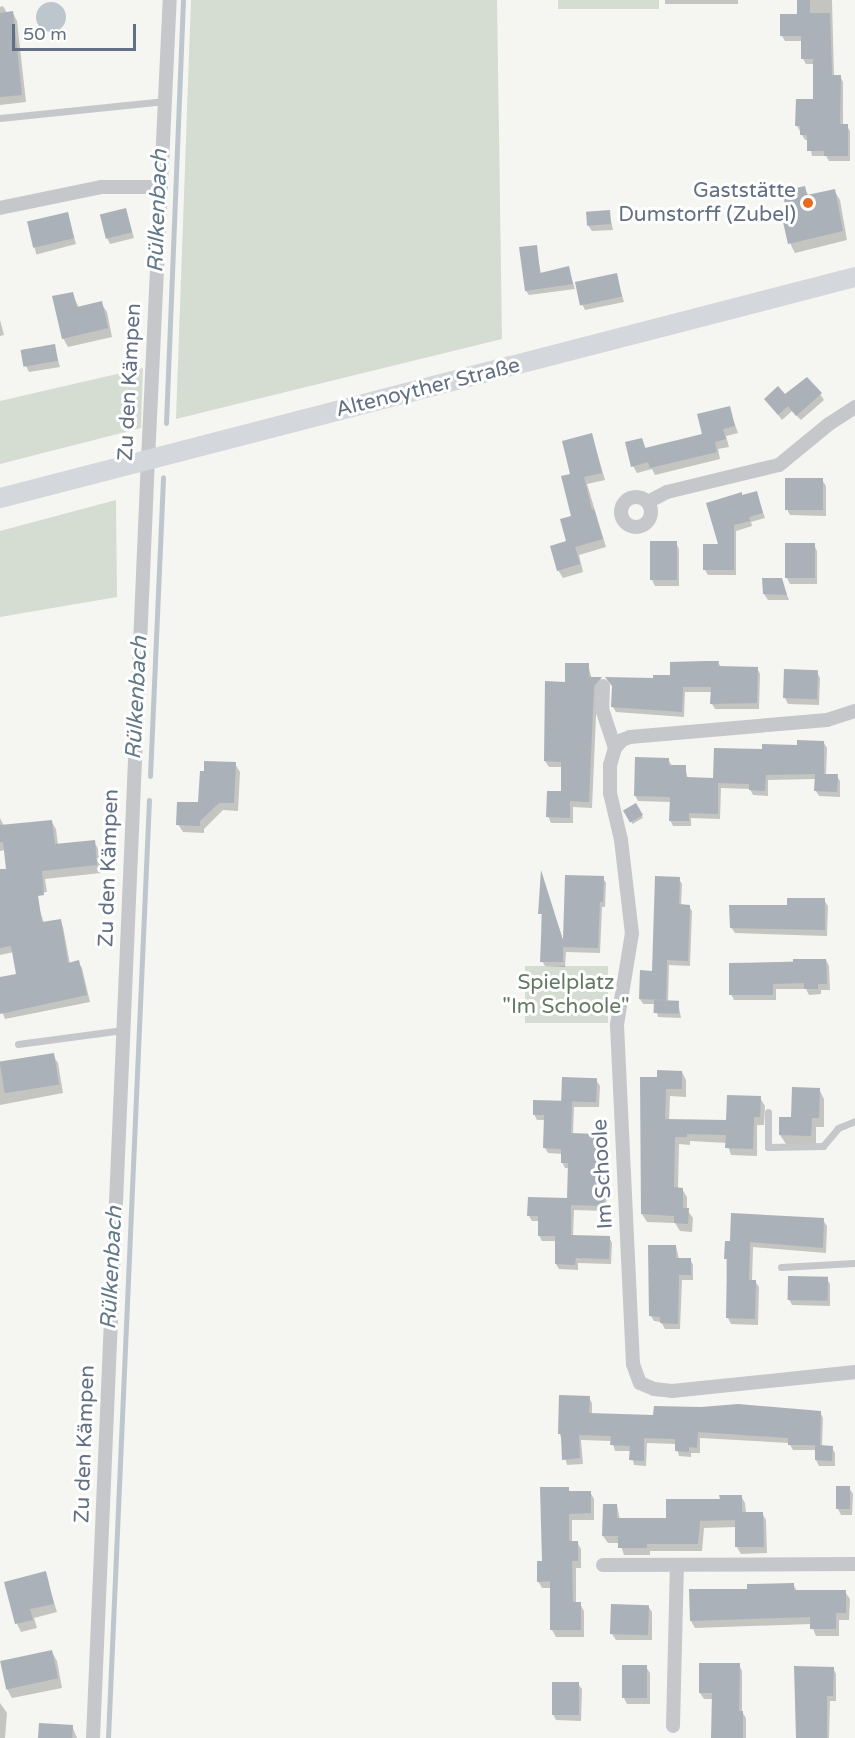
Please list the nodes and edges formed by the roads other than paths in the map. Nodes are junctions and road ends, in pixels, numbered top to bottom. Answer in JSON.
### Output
{"nodes":[{"id":1,"x":170,"y":0,"type":"edge"},
{"id":2,"x":165,"y":101,"type":"junction"},
{"id":3,"x":0,"y":118,"type":"edge"},
{"id":4,"x":161,"y":187,"type":"junction"},
{"id":5,"x":0,"y":208,"type":"edge"},
{"id":6,"x":855,"y":277,"type":"edge"},
{"id":7,"x":855,"y":407,"type":"edge"},
{"id":8,"x":147,"y":460,"type":"junction"},
{"id":9,"x":0,"y":498,"type":"edge"},
{"id":10,"x":648,"y":502,"type":"dead end"},
{"id":11,"x":603,"y":686,"type":"dead end"},
{"id":12,"x":855,"y":711,"type":"edge"},
{"id":13,"x":615,"y":748,"type":"junction"},
{"id":14,"x":123,"y":1030,"type":"junction"},
{"id":15,"x":18,"y":1044,"type":"dead end"},
{"id":16,"x":768,"y":1112,"type":"dead end"},
{"id":17,"x":855,"y":1121,"type":"edge"},
{"id":18,"x":855,"y":1263,"type":"edge"},
{"id":19,"x":781,"y":1267,"type":"dead end"},
{"id":20,"x":855,"y":1372,"type":"edge"},
{"id":21,"x":855,"y":1564,"type":"edge"},
{"id":22,"x":603,"y":1565,"type":"dead end"},
{"id":23,"x":677,"y":1566,"type":"junction"},
{"id":24,"x":673,"y":1726,"type":"dead end"},
{"id":25,"x":93,"y":1738,"type":"edge"}],
"edges":[{"from":1,"to":2,"type":"street","name":"Zu den Kämpen"},
{"from":2,"to":3,"type":"lane"},
{"from":2,"to":4,"type":"street","name":"Zu den Kämpen"},
{"from":4,"to":5,"type":"street"},
{"from":4,"to":8,"type":"street","name":"Zu den Kämpen"},
{"from":6,"to":8,"type":"main road","name":"Altenoyther Straße"},
{"from":7,"to":10,"type":"street"},
{"from":8,"to":9,"type":"main road","name":"Altenoyther Straße"},
{"from":8,"to":14,"type":"street","name":"Zu den Kämpen"},
{"from":11,"to":13,"type":"street","name":"Im Schoole"},
{"from":12,"to":13,"type":"street"},
{"from":13,"to":20,"type":"street","name":"Im Schoole"},
{"from":14,"to":15,"type":"lane"},
{"from":14,"to":25,"type":"street","name":"Zu den Kämpen"},
{"from":16,"to":17,"type":"lane"},
{"from":18,"to":19,"type":"lane"},
{"from":21,"to":23,"type":"street"},
{"from":22,"to":23,"type":"street"},
{"from":23,"to":24,"type":"street"}]}
